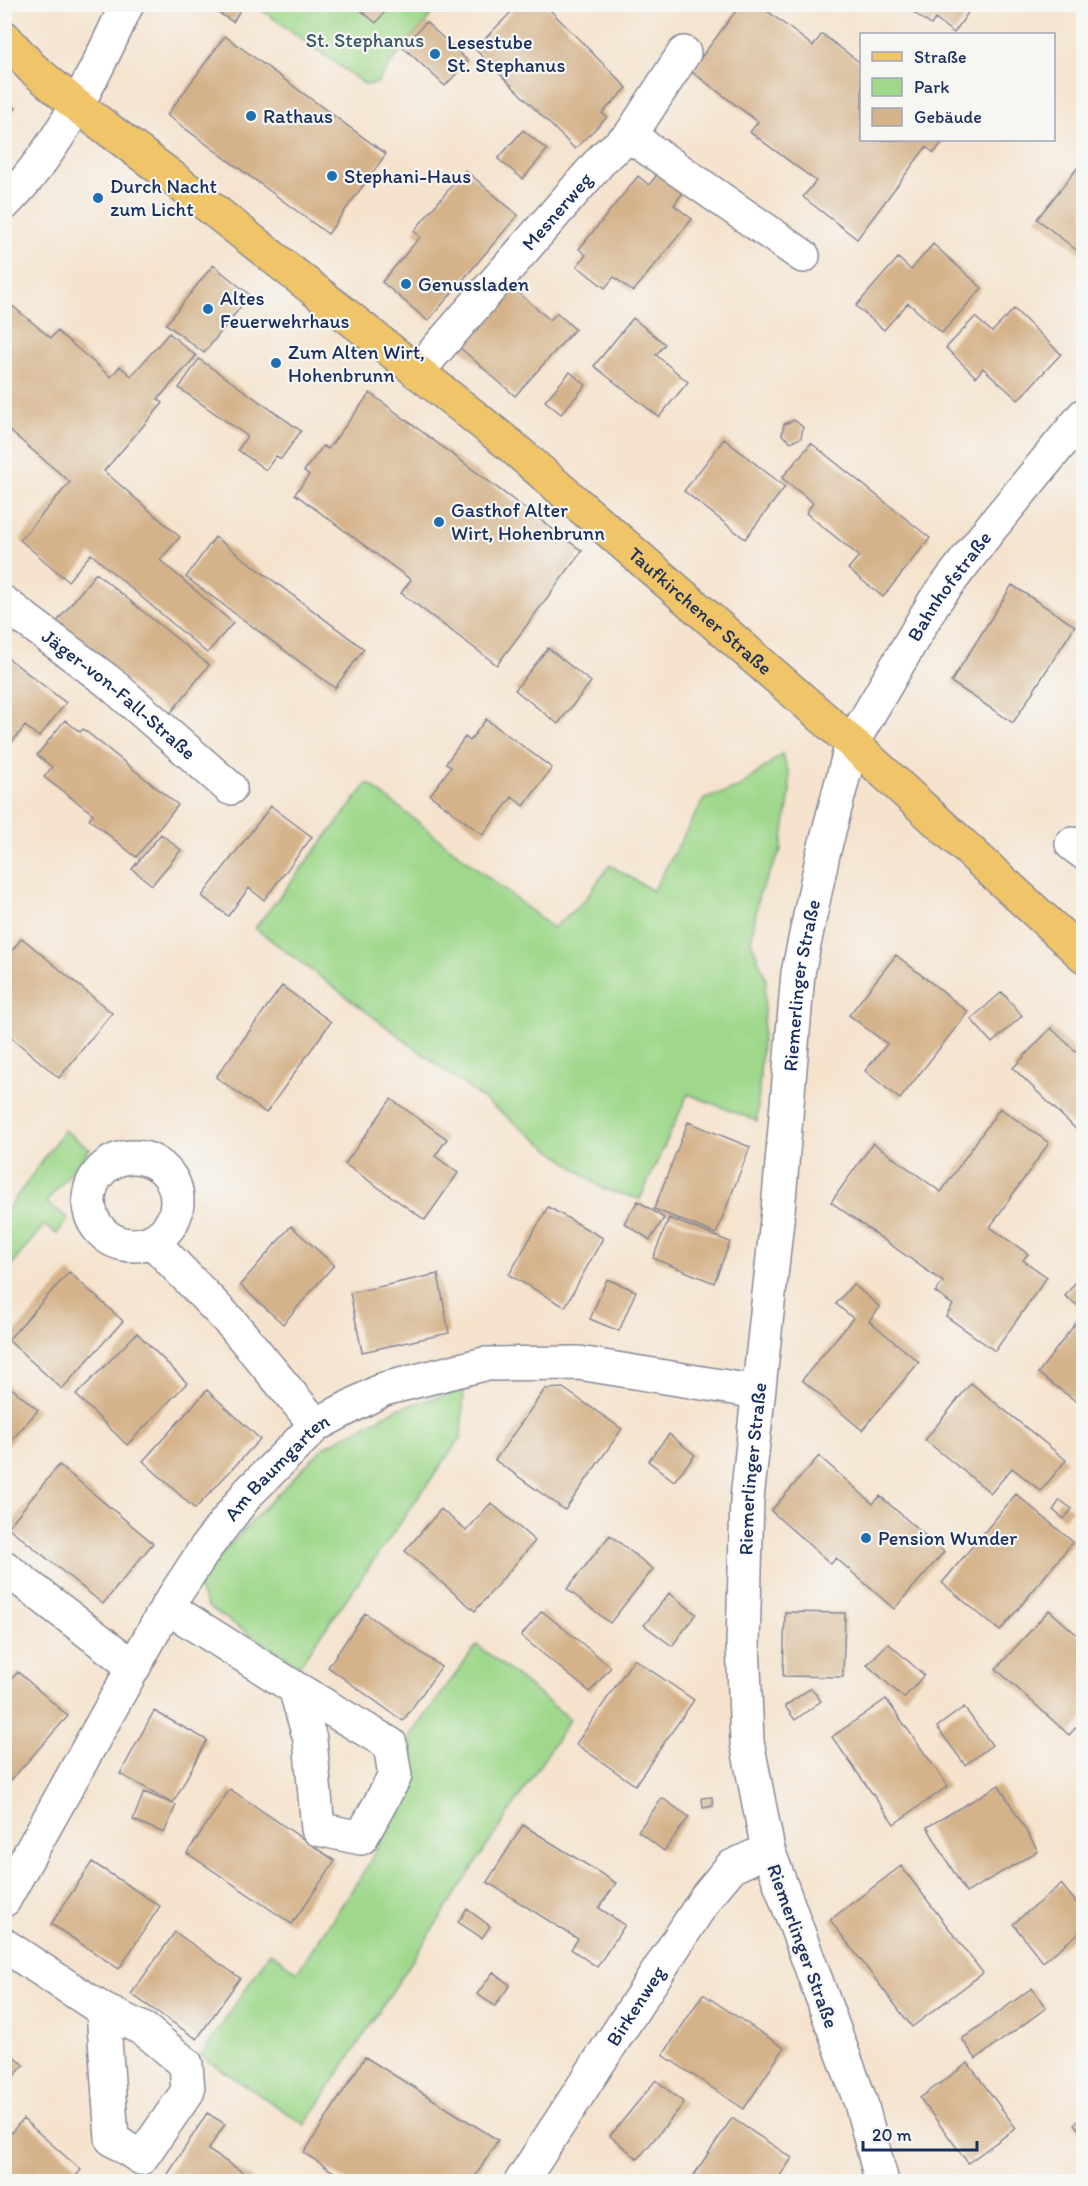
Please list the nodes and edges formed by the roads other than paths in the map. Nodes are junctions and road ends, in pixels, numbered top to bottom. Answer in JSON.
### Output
{"nodes":[{"id":1,"x":127,"y":4,"type":"edge"},
{"id":2,"x":4,"y":37,"type":"edge"},
{"id":3,"x":684,"y":54,"type":"dead end"},
{"id":4,"x":76,"y":105,"type":"junction"},
{"id":5,"x":630,"y":136,"type":"junction"},
{"id":6,"x":4,"y":204,"type":"edge"},
{"id":7,"x":803,"y":256,"type":"dead end"},
{"id":8,"x":417,"y":372,"type":"junction"},
{"id":9,"x":1083,"y":415,"type":"edge"},
{"id":10,"x":1073,"y":447,"type":"edge"},
{"id":11,"x":4,"y":603,"type":"edge"},
{"id":12,"x":852,"y":743,"type":"junction"},
{"id":13,"x":230,"y":788,"type":"dead end"},
{"id":14,"x":1083,"y":956,"type":"edge"},
{"id":15,"x":152,"y":1241,"type":"dead end"},
{"id":16,"x":758,"y":1392,"type":"junction"},
{"id":17,"x":316,"y":1425,"type":"junction"},
{"id":18,"x":4,"y":1567,"type":"edge"},
{"id":19,"x":167,"y":1607,"type":"junction"},
{"id":20,"x":134,"y":1667,"type":"junction"},
{"id":21,"x":295,"y":1688,"type":"dead end"},
{"id":22,"x":768,"y":1850,"type":"junction"},
{"id":23,"x":4,"y":1900,"type":"edge"},
{"id":24,"x":4,"y":1945,"type":"edge"},
{"id":25,"x":103,"y":2010,"type":"dead end"},
{"id":26,"x":521,"y":2181,"type":"edge"},
{"id":27,"x":882,"y":2181,"type":"edge"}],
"edges":[{"from":1,"to":4,"type":"street"},
{"from":2,"to":4,"type":"main road","name":"Taufkirchener Straße"},
{"from":3,"to":5,"type":"street","name":"Mesnerweg"},
{"from":4,"to":6,"type":"street"},
{"from":4,"to":8,"type":"main road","name":"Taufkirchener Straße"},
{"from":5,"to":7,"type":"street"},
{"from":5,"to":8,"type":"street","name":"Mesnerweg"},
{"from":8,"to":12,"type":"main road","name":"Taufkirchener Straße"},
{"from":9,"to":10,"type":"street","name":"Bahnhofstraße"},
{"from":10,"to":12,"type":"street","name":"Bahnhofstraße"},
{"from":11,"to":13,"type":"street","name":"Jäger-von-Fall-Straße"},
{"from":12,"to":14,"type":"main road","name":"Taufkirchener Straße"},
{"from":12,"to":16,"type":"street","name":"Riemerlinger Straße"},
{"from":15,"to":17,"type":"street"},
{"from":16,"to":17,"type":"street","name":"Am Baumgarten"},
{"from":16,"to":22,"type":"street","name":"Riemerlinger Straße"},
{"from":17,"to":19,"type":"street","name":"Am Baumgarten"},
{"from":18,"to":20,"type":"street"},
{"from":19,"to":20,"type":"street","name":"Am Baumgarten"},
{"from":19,"to":21,"type":"street"},
{"from":20,"to":23,"type":"street","name":"Am Baumgarten"},
{"from":22,"to":26,"type":"street","name":"Birkenweg"},
{"from":22,"to":27,"type":"street","name":"Riemerlinger Straße"},
{"from":24,"to":25,"type":"street"}]}
